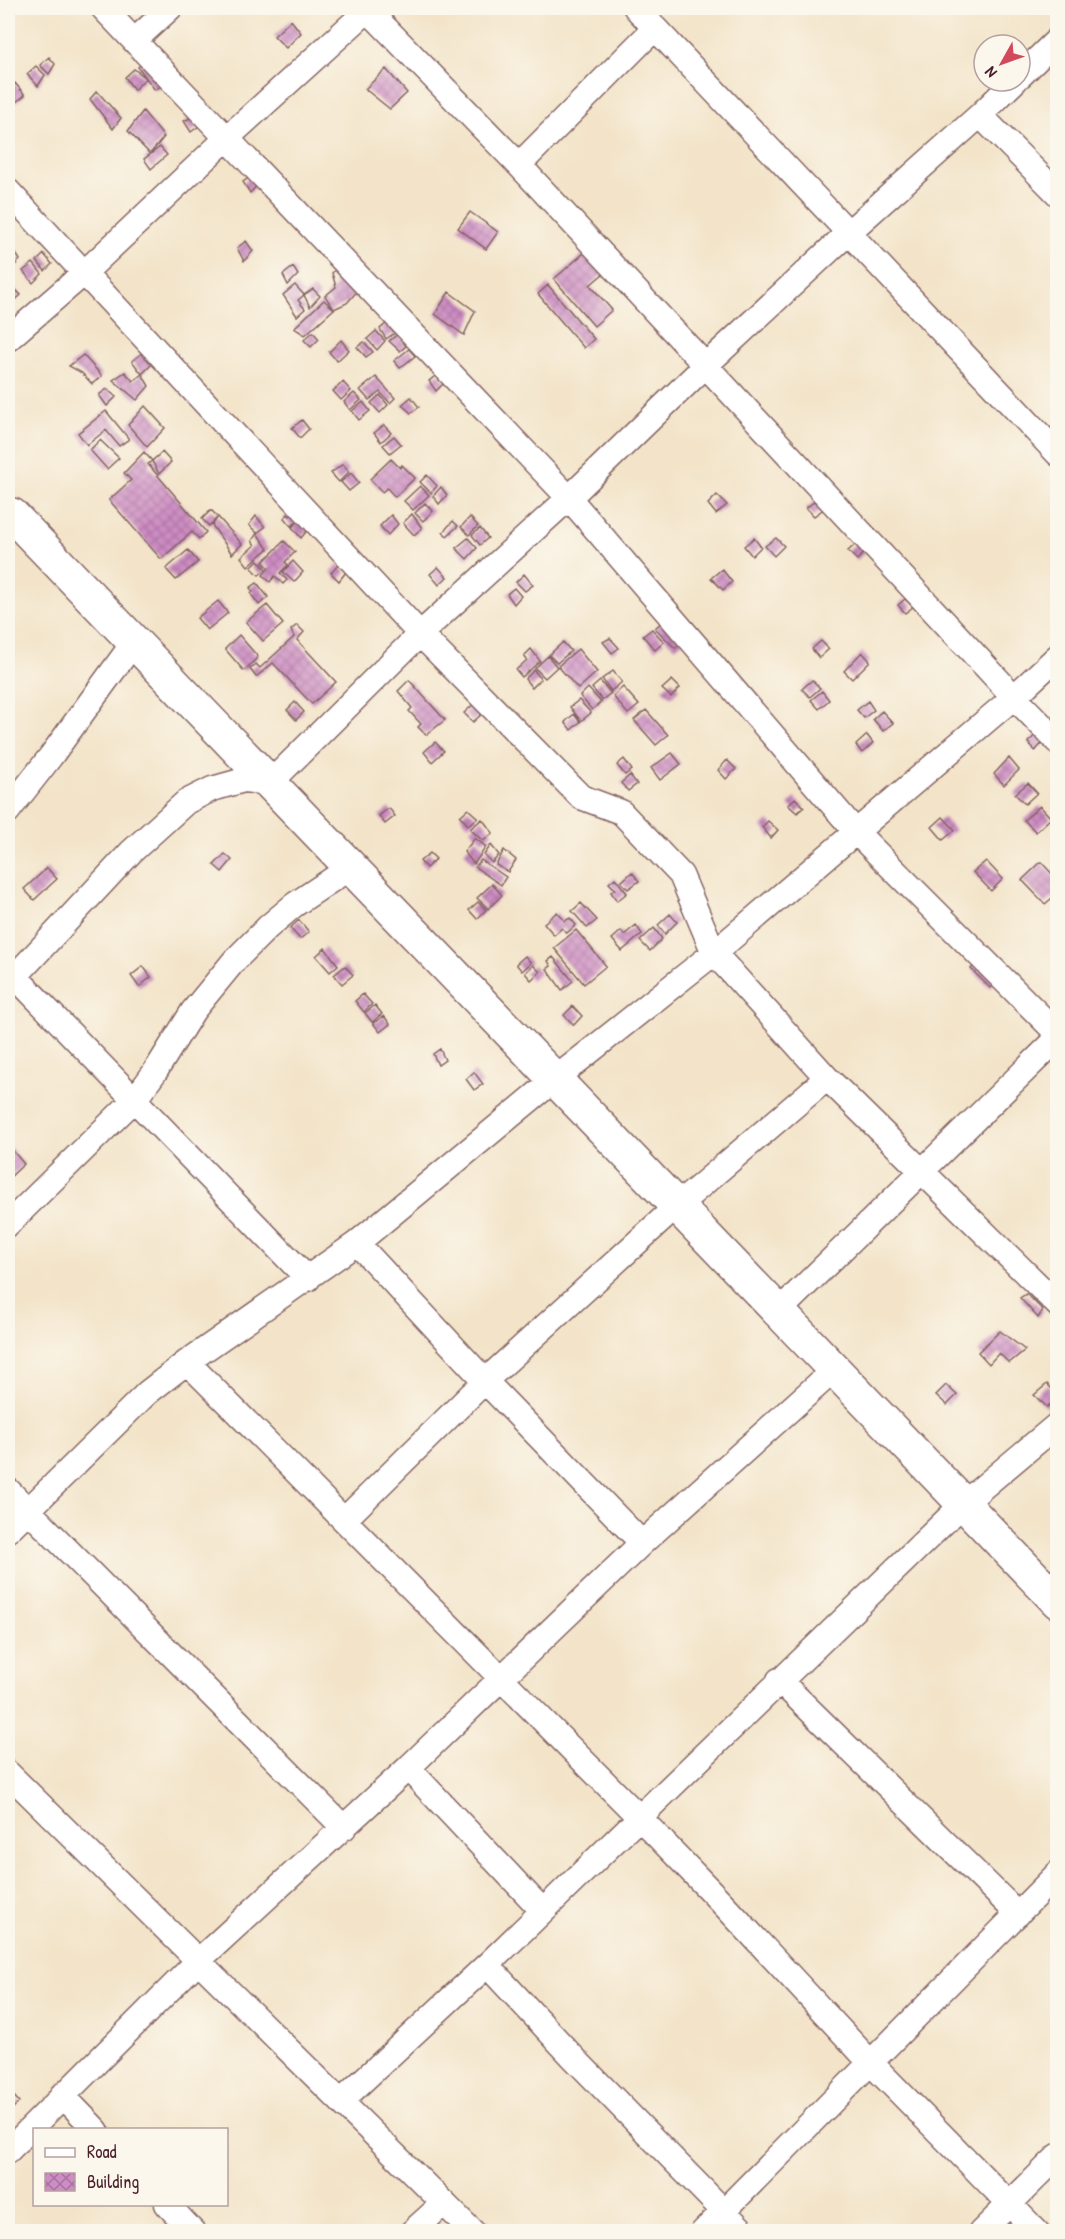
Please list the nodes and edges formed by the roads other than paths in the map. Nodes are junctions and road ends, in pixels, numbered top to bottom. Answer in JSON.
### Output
{"nodes":[{"id":1,"x":103,"y":8,"type":"edge"},
{"id":2,"x":170,"y":8,"type":"edge"},
{"id":3,"x":368,"y":8,"type":"edge"},
{"id":4,"x":636,"y":8,"type":"edge"},
{"id":5,"x":655,"y":28,"type":"junction"},
{"id":6,"x":1058,"y":39,"type":"edge"},
{"id":7,"x":135,"y":41,"type":"junction"},
{"id":8,"x":1032,"y":64,"type":"edge"},
{"id":9,"x":1003,"y":93,"type":"edge"},
{"id":10,"x":980,"y":116,"type":"junction"},
{"id":11,"x":227,"y":138,"type":"junction"},
{"id":12,"x":519,"y":165,"type":"junction"},
{"id":13,"x":8,"y":191,"type":"edge"},
{"id":14,"x":1058,"y":194,"type":"edge"},
{"id":15,"x":849,"y":232,"type":"junction"},
{"id":16,"x":83,"y":274,"type":"junction"},
{"id":17,"x":8,"y":339,"type":"edge"},
{"id":18,"x":706,"y":365,"type":"junction"},
{"id":19,"x":1058,"y":454,"type":"edge"},
{"id":20,"x":569,"y":498,"type":"junction"},
{"id":21,"x":9,"y":515,"type":"edge"},
{"id":22,"x":420,"y":634,"type":"junction"},
{"id":23,"x":134,"y":642,"type":"junction"},
{"id":24,"x":1058,"y":656,"type":"edge"},
{"id":25,"x":1014,"y":697,"type":"junction"},
{"id":26,"x":1058,"y":742,"type":"edge"},
{"id":27,"x":270,"y":783,"type":"junction"},
{"id":28,"x":8,"y":811,"type":"edge"},
{"id":29,"x":856,"y":832,"type":"junction"},
{"id":30,"x":351,"y":867,"type":"junction"},
{"id":31,"x":714,"y":953,"type":"junction"},
{"id":32,"x":10,"y":976,"type":"edge"},
{"id":33,"x":1058,"y":1036,"type":"edge"},
{"id":34,"x":826,"y":1078,"type":"junction"},
{"id":35,"x":555,"y":1079,"type":"junction"},
{"id":36,"x":135,"y":1099,"type":"junction"},
{"id":37,"x":922,"y":1172,"type":"junction"},
{"id":38,"x":677,"y":1206,"type":"junction"},
{"id":39,"x":8,"y":1224,"type":"edge"},
{"id":40,"x":357,"y":1243,"type":"junction"},
{"id":41,"x":308,"y":1279,"type":"junction"},
{"id":42,"x":1058,"y":1305,"type":"edge"},
{"id":43,"x":778,"y":1312,"type":"junction"},
{"id":44,"x":186,"y":1362,"type":"junction"},
{"id":45,"x":834,"y":1370,"type":"junction"},
{"id":46,"x":485,"y":1381,"type":"junction"},
{"id":47,"x":1058,"y":1424,"type":"edge"},
{"id":48,"x":8,"y":1490,"type":"edge"},
{"id":49,"x":963,"y":1504,"type":"junction"},
{"id":50,"x":28,"y":1510,"type":"junction"},
{"id":51,"x":344,"y":1520,"type":"junction"},
{"id":52,"x":8,"y":1530,"type":"edge"},
{"id":53,"x":642,"y":1543,"type":"junction"},
{"id":54,"x":1058,"y":1602,"type":"edge"},
{"id":55,"x":500,"y":1678,"type":"junction"},
{"id":56,"x":779,"y":1680,"type":"junction"},
{"id":57,"x":408,"y":1768,"type":"junction"},
{"id":58,"x":8,"y":1773,"type":"edge"},
{"id":59,"x":639,"y":1817,"type":"junction"},
{"id":60,"x":344,"y":1828,"type":"junction"},
{"id":61,"x":1058,"y":1873,"type":"edge"},
{"id":62,"x":543,"y":1911,"type":"junction"},
{"id":63,"x":1018,"y":1914,"type":"junction"},
{"id":64,"x":198,"y":1961,"type":"junction"},
{"id":65,"x":488,"y":1965,"type":"junction"},
{"id":66,"x":870,"y":2062,"type":"junction"},
{"id":67,"x":62,"y":2095,"type":"junction"},
{"id":68,"x":340,"y":2101,"type":"junction"},
{"id":69,"x":94,"y":2128,"type":"edge"},
{"id":70,"x":8,"y":2151,"type":"edge"},
{"id":71,"x":1058,"y":2156,"type":"edge"},
{"id":72,"x":444,"y":2202,"type":"junction"},
{"id":73,"x":1008,"y":2203,"type":"junction"},
{"id":74,"x":168,"y":2206,"type":"edge"},
{"id":75,"x":723,"y":2210,"type":"junction"},
{"id":76,"x":193,"y":2232,"type":"edge"},
{"id":77,"x":412,"y":2232,"type":"edge"},
{"id":78,"x":473,"y":2232,"type":"edge"},
{"id":79,"x":703,"y":2232,"type":"edge"},
{"id":80,"x":744,"y":2232,"type":"edge"},
{"id":81,"x":981,"y":2232,"type":"edge"},
{"id":82,"x":1036,"y":2232,"type":"edge"}],
"edges":[{"from":1,"to":7,"type":"street"},
{"from":2,"to":7,"type":"street"},
{"from":3,"to":11,"type":"street"},
{"from":3,"to":12,"type":"street"},
{"from":4,"to":5,"type":"street"},
{"from":5,"to":12,"type":"street"},
{"from":5,"to":15,"type":"street"},
{"from":6,"to":8,"type":"street"},
{"from":7,"to":11,"type":"street"},
{"from":9,"to":10,"type":"street"},
{"from":10,"to":14,"type":"street"},
{"from":10,"to":15,"type":"street"},
{"from":11,"to":16,"type":"street"},
{"from":11,"to":20,"type":"street"},
{"from":12,"to":18,"type":"street"},
{"from":13,"to":16,"type":"street"},
{"from":15,"to":18,"type":"street"},
{"from":15,"to":19,"type":"street"},
{"from":16,"to":17,"type":"street"},
{"from":16,"to":22,"type":"street"},
{"from":18,"to":20,"type":"street"},
{"from":18,"to":25,"type":"street"},
{"from":20,"to":22,"type":"street"},
{"from":20,"to":29,"type":"street"},
{"from":21,"to":23,"type":"street"},
{"from":22,"to":27,"type":"street"},
{"from":22,"to":31,"type":"street"},
{"from":23,"to":27,"type":"street"},
{"from":23,"to":28,"type":"street"},
{"from":24,"to":25,"type":"street"},
{"from":25,"to":26,"type":"street"},
{"from":25,"to":29,"type":"street"},
{"from":27,"to":30,"type":"street"},
{"from":27,"to":32,"type":"street"},
{"from":29,"to":31,"type":"street"},
{"from":29,"to":33,"type":"street"},
{"from":30,"to":35,"type":"street"},
{"from":30,"to":36,"type":"street"},
{"from":31,"to":34,"type":"street"},
{"from":31,"to":35,"type":"street"},
{"from":32,"to":36,"type":"street"},
{"from":33,"to":37,"type":"street"},
{"from":34,"to":37,"type":"street"},
{"from":34,"to":38,"type":"street"},
{"from":35,"to":38,"type":"street"},
{"from":35,"to":40,"type":"street"},
{"from":36,"to":39,"type":"street"},
{"from":36,"to":41,"type":"street"},
{"from":37,"to":42,"type":"street"},
{"from":37,"to":43,"type":"street"},
{"from":38,"to":43,"type":"street"},
{"from":38,"to":46,"type":"street"},
{"from":40,"to":41,"type":"street"},
{"from":40,"to":46,"type":"street"},
{"from":41,"to":44,"type":"street"},
{"from":43,"to":45,"type":"street"},
{"from":44,"to":50,"type":"street"},
{"from":44,"to":51,"type":"street"},
{"from":45,"to":49,"type":"street"},
{"from":45,"to":53,"type":"street"},
{"from":46,"to":51,"type":"street"},
{"from":46,"to":53,"type":"street"},
{"from":47,"to":49,"type":"street"},
{"from":48,"to":50,"type":"street"},
{"from":49,"to":54,"type":"street"},
{"from":49,"to":56,"type":"street"},
{"from":50,"to":52,"type":"street"},
{"from":50,"to":60,"type":"street"},
{"from":51,"to":55,"type":"street"},
{"from":53,"to":55,"type":"street"},
{"from":55,"to":57,"type":"street"},
{"from":55,"to":59,"type":"street"},
{"from":56,"to":59,"type":"street"},
{"from":56,"to":63,"type":"street"},
{"from":57,"to":60,"type":"street"},
{"from":57,"to":62,"type":"street"},
{"from":58,"to":64,"type":"street"},
{"from":59,"to":62,"type":"street"},
{"from":59,"to":66,"type":"street"},
{"from":60,"to":64,"type":"street"},
{"from":61,"to":63,"type":"street"},
{"from":62,"to":65,"type":"street"},
{"from":63,"to":66,"type":"street"},
{"from":64,"to":67,"type":"street"},
{"from":64,"to":68,"type":"street"},
{"from":65,"to":68,"type":"street"},
{"from":65,"to":75,"type":"street"},
{"from":66,"to":73,"type":"street"},
{"from":66,"to":75,"type":"street"},
{"from":67,"to":69,"type":"street"},
{"from":67,"to":70,"type":"street"},
{"from":68,"to":72,"type":"street"},
{"from":71,"to":73,"type":"street"},
{"from":72,"to":77,"type":"street"},
{"from":72,"to":78,"type":"street"},
{"from":73,"to":81,"type":"street"},
{"from":73,"to":82,"type":"street"},
{"from":74,"to":76,"type":"street"},
{"from":75,"to":79,"type":"street"},
{"from":75,"to":80,"type":"street"}]}
